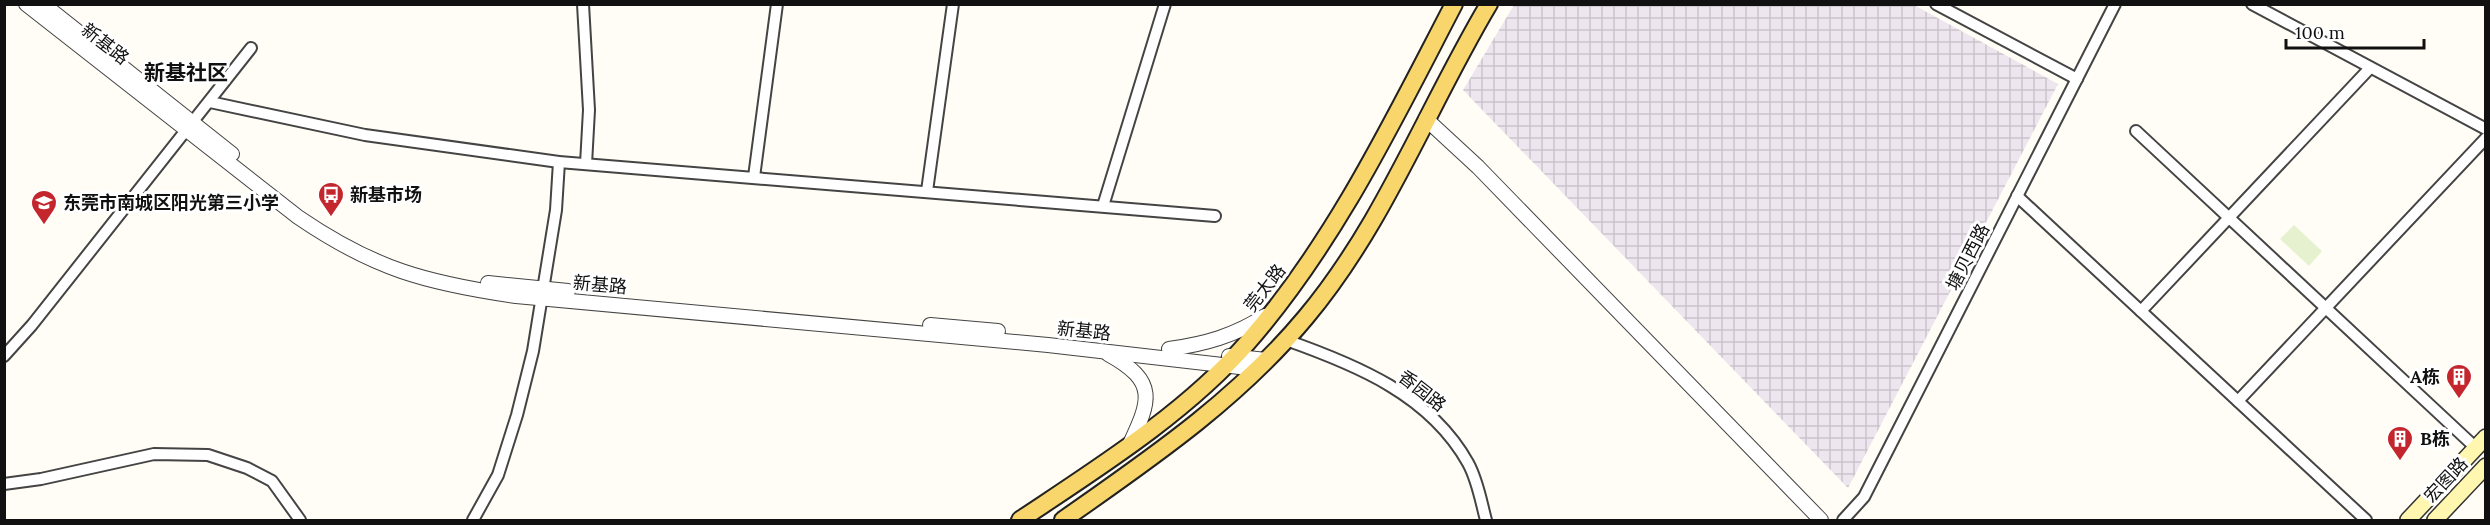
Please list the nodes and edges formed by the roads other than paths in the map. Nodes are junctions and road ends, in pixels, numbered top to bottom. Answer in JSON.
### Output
{"nodes":[{"id":1,"x":26,"y":4,"type":"edge"},
{"id":2,"x":43,"y":4,"type":"edge"},
{"id":3,"x":583,"y":4,"type":"edge"},
{"id":4,"x":777,"y":4,"type":"edge"},
{"id":5,"x":953,"y":4,"type":"edge"},
{"id":6,"x":1165,"y":4,"type":"edge"},
{"id":7,"x":1454,"y":4,"type":"edge"},
{"id":8,"x":1936,"y":4,"type":"edge"},
{"id":9,"x":2115,"y":4,"type":"edge"},
{"id":10,"x":2252,"y":4,"type":"edge"},
{"id":11,"x":1488,"y":6,"type":"edge"},
{"id":12,"x":251,"y":48,"type":"dead end"},
{"id":13,"x":2370,"y":68,"type":"junction"},
{"id":14,"x":2077,"y":79,"type":"junction"},
{"id":15,"x":210,"y":102,"type":"junction"},
{"id":16,"x":1426,"y":119,"type":"junction"},
{"id":17,"x":190,"y":127,"type":"junction"},
{"id":18,"x":2486,"y":129,"type":"edge"},
{"id":19,"x":2136,"y":131,"type":"dead end"},
{"id":20,"x":2486,"y":138,"type":"edge"},
{"id":21,"x":559,"y":162,"type":"junction"},
{"id":22,"x":586,"y":164,"type":"junction"},
{"id":23,"x":754,"y":177,"type":"junction"},
{"id":24,"x":927,"y":191,"type":"junction"},
{"id":25,"x":2018,"y":196,"type":"junction"},
{"id":26,"x":1103,"y":207,"type":"junction"},
{"id":27,"x":1215,"y":216,"type":"dead end"},
{"id":28,"x":2229,"y":218,"type":"junction"},
{"id":29,"x":544,"y":293,"type":"junction"},
{"id":30,"x":2326,"y":308,"type":"junction"},
{"id":31,"x":2141,"y":311,"type":"junction"},
{"id":32,"x":1271,"y":313,"type":"junction"},
{"id":33,"x":1286,"y":339,"type":"junction"},
{"id":34,"x":1169,"y":349,"type":"junction"},
{"id":35,"x":1104,"y":351,"type":"junction"},
{"id":36,"x":4,"y":356,"type":"edge"},
{"id":37,"x":1229,"y":360,"type":"junction"},
{"id":38,"x":1262,"y":364,"type":"junction"},
{"id":39,"x":2238,"y":401,"type":"junction"},
{"id":40,"x":2481,"y":442,"type":"edge"},
{"id":41,"x":1129,"y":447,"type":"junction"},
{"id":42,"x":2486,"y":466,"type":"edge"},
{"id":43,"x":2486,"y":479,"type":"edge"},
{"id":44,"x":4,"y":484,"type":"edge"},
{"id":45,"x":2464,"y":489,"type":"junction"},
{"id":46,"x":300,"y":520,"type":"edge"},
{"id":47,"x":473,"y":520,"type":"edge"},
{"id":48,"x":1020,"y":520,"type":"edge"},
{"id":49,"x":1063,"y":520,"type":"edge"},
{"id":50,"x":1486,"y":520,"type":"edge"},
{"id":51,"x":1821,"y":520,"type":"edge"},
{"id":52,"x":1843,"y":520,"type":"edge"},
{"id":53,"x":2366,"y":520,"type":"edge"},
{"id":54,"x":2408,"y":520,"type":"edge"},
{"id":55,"x":2435,"y":520,"type":"edge"}],
"edges":[{"from":1,"to":17,"type":"street","name":"新基路"},
{"from":2,"to":17,"type":"street","name":"新基路"},
{"from":3,"to":22,"type":"street"},
{"from":4,"to":23,"type":"street"},
{"from":5,"to":24,"type":"street"},
{"from":6,"to":26,"type":"street"},
{"from":7,"to":32,"type":"main road","name":"莞太路"},
{"from":8,"to":14,"type":"street"},
{"from":9,"to":14,"type":"street","name":"塘贝西路"},
{"from":10,"to":13,"type":"street"},
{"from":11,"to":16,"type":"main road"},
{"from":12,"to":15,"type":"street"},
{"from":13,"to":18,"type":"street"},
{"from":13,"to":28,"type":"street"},
{"from":14,"to":25,"type":"street","name":"塘贝西路"},
{"from":15,"to":17,"type":"street"},
{"from":15,"to":21,"type":"street"},
{"from":16,"to":33,"type":"main road"},
{"from":16,"to":51,"type":"street"},
{"from":17,"to":29,"type":"street","name":"新基路"},
{"from":17,"to":36,"type":"street"},
{"from":19,"to":28,"type":"street"},
{"from":20,"to":30,"type":"street"},
{"from":21,"to":22,"type":"street"},
{"from":21,"to":29,"type":"street"},
{"from":22,"to":23,"type":"street"},
{"from":23,"to":24,"type":"street"},
{"from":24,"to":26,"type":"street"},
{"from":25,"to":31,"type":"street"},
{"from":25,"to":52,"type":"street","name":"塘贝西路"},
{"from":26,"to":27,"type":"street"},
{"from":28,"to":30,"type":"street"},
{"from":28,"to":31,"type":"street"},
{"from":29,"to":34,"type":"street","name":"新基路"},
{"from":29,"to":35,"type":"street","name":"新基路"},
{"from":29,"to":47,"type":"street"},
{"from":30,"to":39,"type":"street"},
{"from":30,"to":40,"type":"street"},
{"from":31,"to":39,"type":"street"},
{"from":32,"to":34,"type":"street"},
{"from":32,"to":37,"type":"main road","name":"莞太路"},
{"from":33,"to":38,"type":"main road"},
{"from":33,"to":50,"type":"street","name":"香园路"},
{"from":34,"to":37,"type":"street","name":"新基路"},
{"from":35,"to":37,"type":"street","name":"新基路"},
{"from":35,"to":41,"type":"street"},
{"from":37,"to":38,"type":"street","name":"新基路"},
{"from":37,"to":41,"type":"main road","name":"莞太路"},
{"from":38,"to":49,"type":"main road"},
{"from":39,"to":53,"type":"street"},
{"from":40,"to":54,"type":"main road","name":"宏图路"},
{"from":41,"to":48,"type":"main road","name":"莞太路"},
{"from":42,"to":45,"type":"main road","name":"宏图路"},
{"from":43,"to":45,"type":"street"},
{"from":44,"to":46,"type":"street"},
{"from":45,"to":55,"type":"main road","name":"宏图路"}]}
